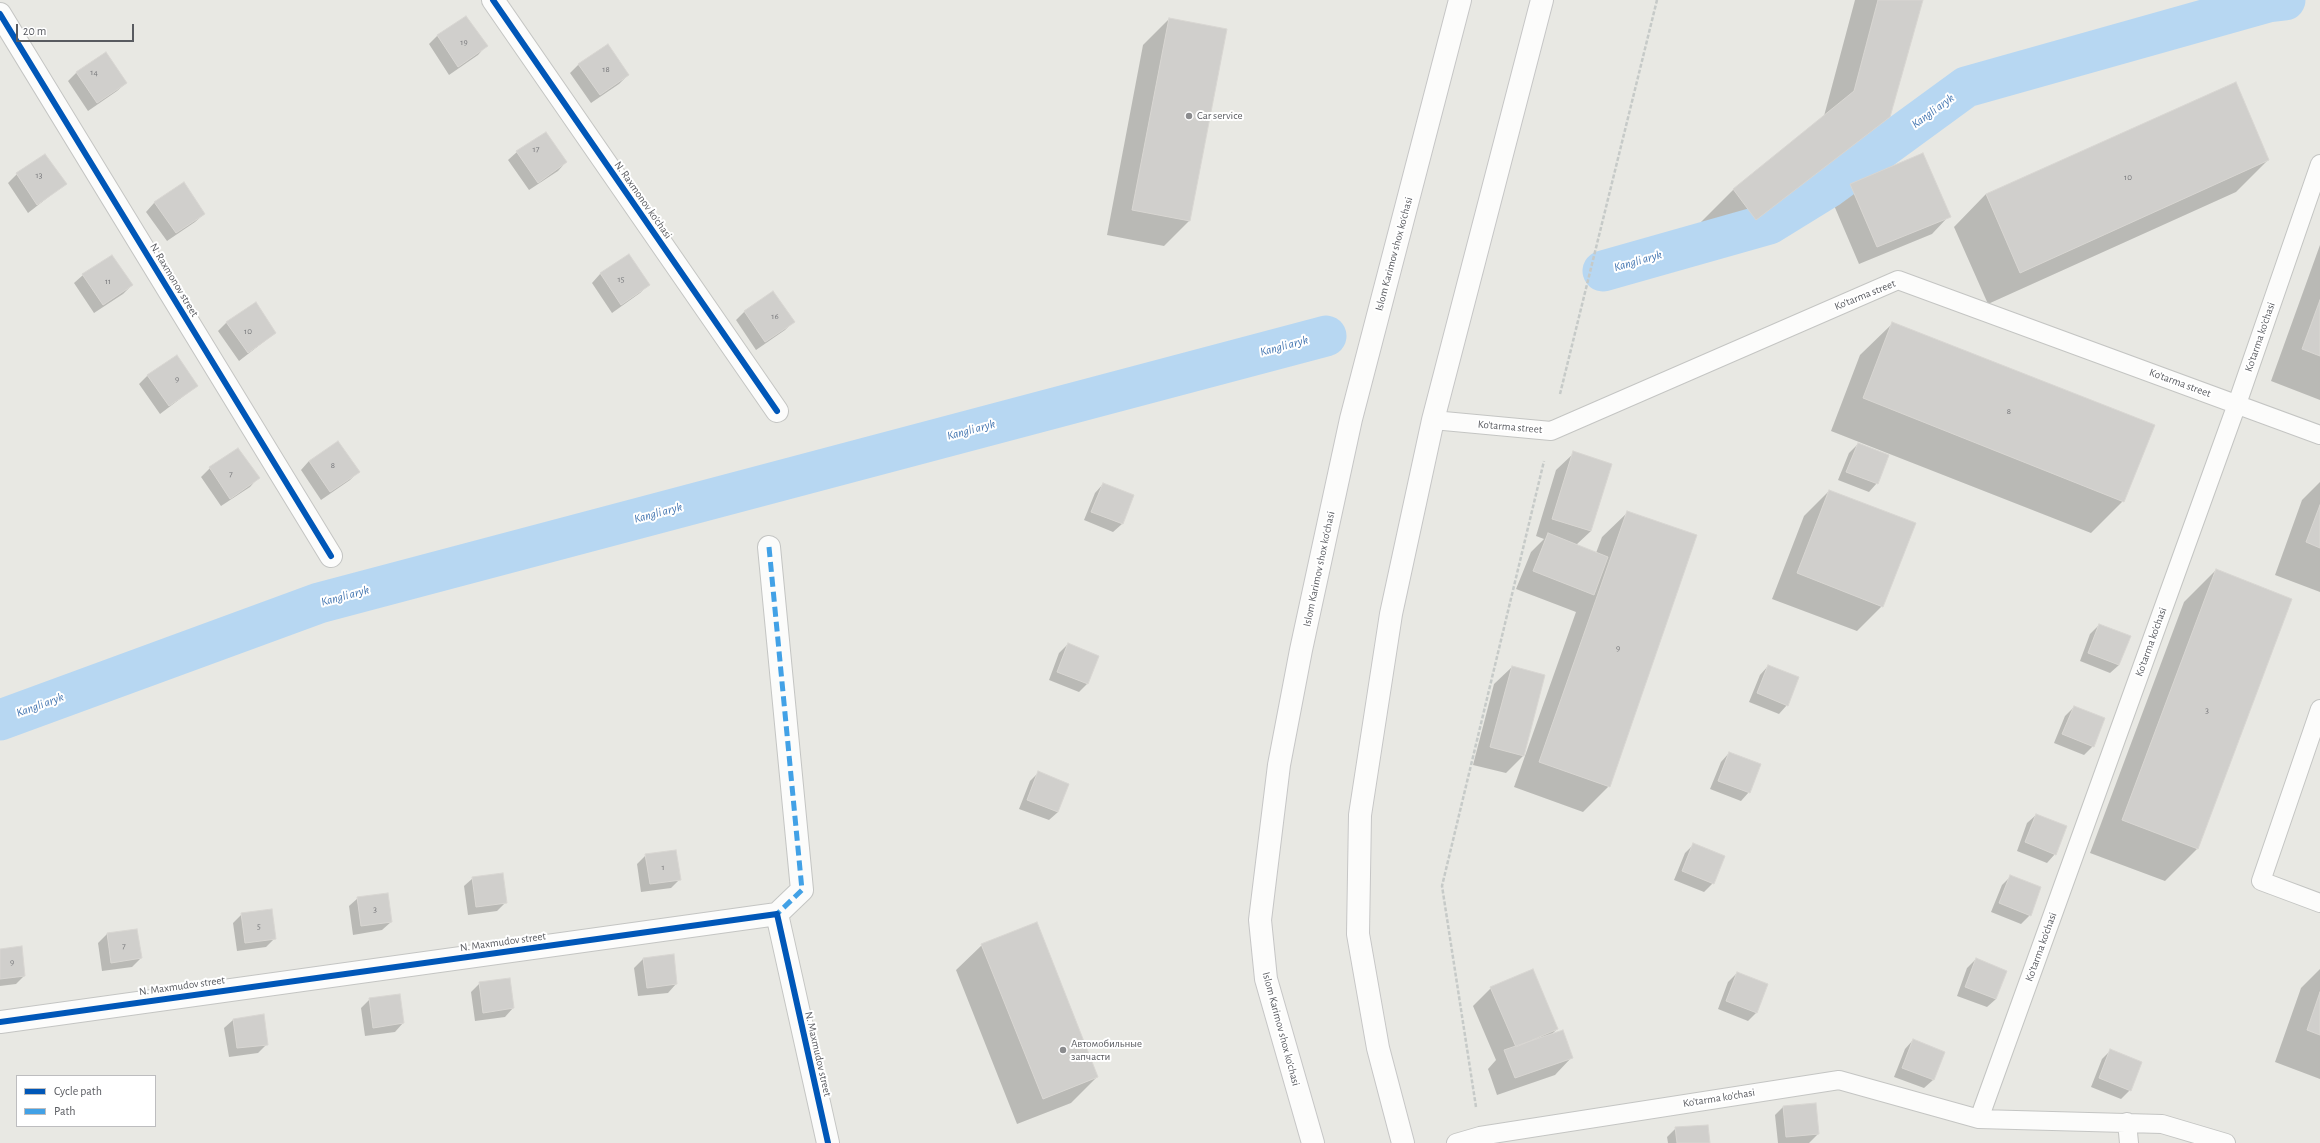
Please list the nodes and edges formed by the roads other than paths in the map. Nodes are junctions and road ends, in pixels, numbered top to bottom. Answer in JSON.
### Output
{"nodes":[{"id":1,"x":493,"y":0,"type":"edge"},
{"id":2,"x":1460,"y":0,"type":"edge"},
{"id":3,"x":1542,"y":0,"type":"edge"},
{"id":4,"x":0,"y":14,"type":"edge"},
{"id":5,"x":2320,"y":164,"type":"edge"},
{"id":6,"x":2237,"y":404,"type":"junction"},
{"id":7,"x":777,"y":411,"type":"dead end"},
{"id":8,"x":1433,"y":420,"type":"junction"},
{"id":9,"x":2320,"y":435,"type":"edge"},
{"id":10,"x":769,"y":547,"type":"dead end"},
{"id":11,"x":330,"y":556,"type":"dead end"},
{"id":12,"x":2320,"y":709,"type":"edge"},
{"id":13,"x":2320,"y":903,"type":"edge"},
{"id":14,"x":777,"y":914,"type":"junction"},
{"id":15,"x":0,"y":1022,"type":"edge"},
{"id":16,"x":1979,"y":1119,"type":"junction"},
{"id":17,"x":2127,"y":1122,"type":"junction"},
{"id":18,"x":828,"y":1143,"type":"edge"},
{"id":19,"x":1313,"y":1143,"type":"edge"},
{"id":20,"x":1403,"y":1143,"type":"edge"},
{"id":21,"x":1456,"y":1143,"type":"edge"},
{"id":22,"x":2129,"y":1143,"type":"edge"},
{"id":23,"x":2226,"y":1143,"type":"edge"}],
"edges":[{"from":1,"to":7,"type":"street","name":"N. Raxmonov ko'chasi"},
{"from":2,"to":19,"type":"street","name":"Islom Karimov shox ko'chasi"},
{"from":3,"to":8,"type":"street"},
{"from":4,"to":11,"type":"street","name":"N. Raxmonov street"},
{"from":5,"to":6,"type":"lane","name":"Ko'tarma ko'chasi"},
{"from":6,"to":8,"type":"lane","name":"Ko'tarma street"},
{"from":6,"to":9,"type":"lane","name":"Ko'tarma street"},
{"from":6,"to":16,"type":"lane","name":"Ko'tarma ko'chasi"},
{"from":8,"to":20,"type":"street"},
{"from":10,"to":14,"type":"street"},
{"from":12,"to":13,"type":"lane"},
{"from":14,"to":15,"type":"street","name":"N. Maxmudov street"},
{"from":14,"to":18,"type":"street","name":"N. Maxmudov street"},
{"from":16,"to":17,"type":"lane","name":"Ko'tarma ko'chasi"},
{"from":16,"to":21,"type":"lane","name":"Ko'tarma ko'chasi"},
{"from":17,"to":22,"type":"lane"},
{"from":17,"to":23,"type":"lane","name":"Ko'tarma ko'chasi"}]}
